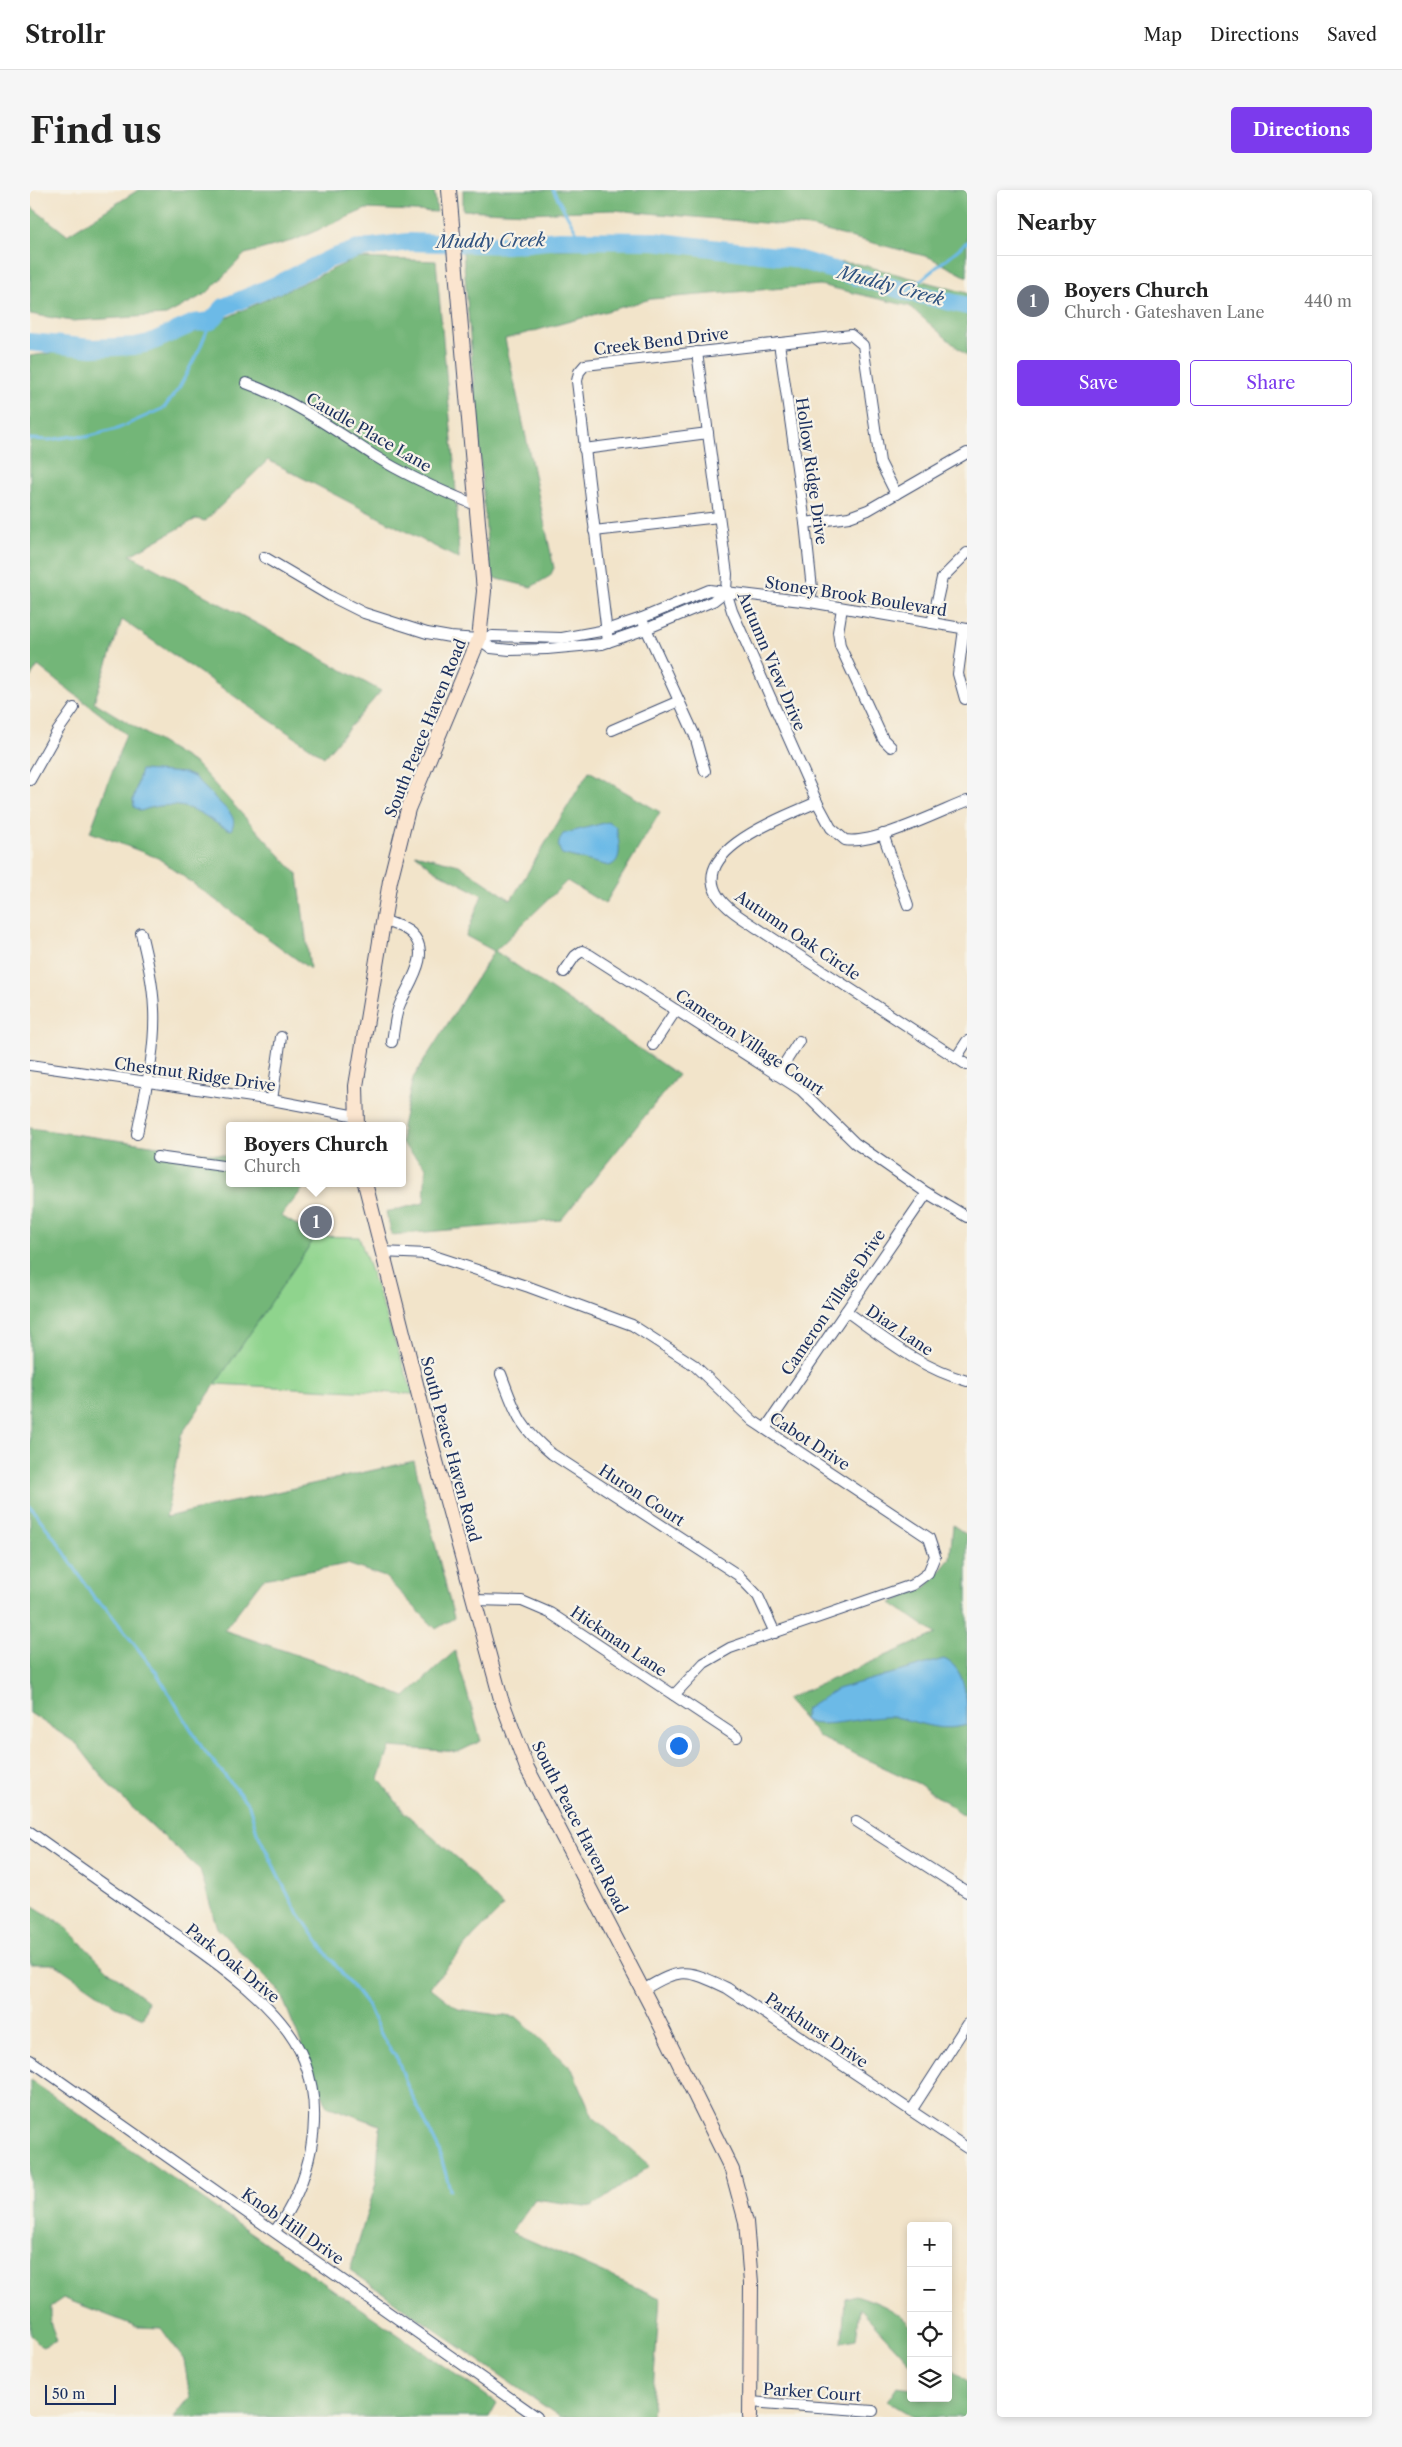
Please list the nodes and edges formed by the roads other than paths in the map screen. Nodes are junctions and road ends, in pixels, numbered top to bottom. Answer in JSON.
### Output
{"nodes":[{"id":1,"x":449,"y":190,"type":"edge"},
{"id":2,"x":779,"y":343,"type":"junction"},
{"id":3,"x":697,"y":352,"type":"junction"},
{"id":4,"x":246,"y":383,"type":"dead end"},
{"id":5,"x":708,"y":433,"type":"junction"},
{"id":6,"x":584,"y":449,"type":"junction"},
{"id":7,"x":967,"y":452,"type":"edge"},
{"id":8,"x":896,"y":494,"type":"junction"},
{"id":9,"x":476,"y":504,"type":"junction"},
{"id":10,"x":719,"y":517,"type":"junction"},
{"id":11,"x":805,"y":523,"type":"junction"},
{"id":12,"x":594,"y":531,"type":"junction"},
{"id":13,"x":967,"y":553,"type":"edge"},
{"id":14,"x":264,"y":557,"type":"dead end"},
{"id":15,"x":726,"y":591,"type":"junction"},
{"id":16,"x":810,"y":602,"type":"junction"},
{"id":17,"x":842,"y":608,"type":"junction"},
{"id":18,"x":642,"y":618,"type":"junction"},
{"id":19,"x":932,"y":623,"type":"junction"},
{"id":20,"x":646,"y":629,"type":"junction"},
{"id":21,"x":966,"y":629,"type":"edge"},
{"id":22,"x":606,"y":630,"type":"junction"},
{"id":23,"x":479,"y":639,"type":"junction"},
{"id":24,"x":608,"y":642,"type":"junction"},
{"id":25,"x":965,"y":699,"type":"dead end"},
{"id":26,"x":679,"y":701,"type":"junction"},
{"id":27,"x":74,"y":708,"type":"dead end"},
{"id":28,"x":612,"y":730,"type":"dead end"},
{"id":29,"x":891,"y":747,"type":"dead end"},
{"id":30,"x":705,"y":771,"type":"dead end"},
{"id":31,"x":30,"y":780,"type":"edge"},
{"id":32,"x":967,"y":801,"type":"edge"},
{"id":33,"x":817,"y":802,"type":"junction"},
{"id":34,"x":882,"y":834,"type":"junction"},
{"id":35,"x":908,"y":905,"type":"dead end"},
{"id":36,"x":383,"y":920,"type":"junction"},
{"id":37,"x":141,"y":933,"type":"dead end"},
{"id":38,"x":564,"y":972,"type":"dead end"},
{"id":39,"x":676,"y":1010,"type":"junction"},
{"id":40,"x":282,"y":1037,"type":"dead end"},
{"id":41,"x":799,"y":1041,"type":"dead end"},
{"id":42,"x":392,"y":1042,"type":"dead end"},
{"id":43,"x":967,"y":1042,"type":"edge"},
{"id":44,"x":653,"y":1045,"type":"dead end"},
{"id":45,"x":956,"y":1058,"type":"junction"},
{"id":46,"x":30,"y":1065,"type":"edge"},
{"id":47,"x":967,"y":1065,"type":"edge"},
{"id":48,"x":777,"y":1075,"type":"junction"},
{"id":49,"x":147,"y":1082,"type":"junction"},
{"id":50,"x":272,"y":1100,"type":"junction"},
{"id":51,"x":357,"y":1121,"type":"edge"},
{"id":52,"x":137,"y":1134,"type":"dead end"},
{"id":53,"x":157,"y":1157,"type":"dead end"},
{"id":54,"x":226,"y":1166,"type":"edge"},
{"id":55,"x":367,"y":1187,"type":"edge"},
{"id":56,"x":927,"y":1192,"type":"junction"},
{"id":57,"x":967,"y":1217,"type":"edge"},
{"id":58,"x":381,"y":1252,"type":"junction"},
{"id":59,"x":846,"y":1311,"type":"junction"},
{"id":60,"x":501,"y":1374,"type":"dead end"},
{"id":61,"x":967,"y":1381,"type":"edge"},
{"id":62,"x":765,"y":1429,"type":"junction"},
{"id":63,"x":473,"y":1600,"type":"junction"},
{"id":64,"x":775,"y":1633,"type":"junction"},
{"id":65,"x":674,"y":1695,"type":"junction"},
{"id":66,"x":737,"y":1737,"type":"dead end"},
{"id":67,"x":856,"y":1821,"type":"dead end"},
{"id":68,"x":30,"y":1832,"type":"edge"},
{"id":69,"x":967,"y":1892,"type":"edge"},
{"id":70,"x":643,"y":1990,"type":"junction"},
{"id":71,"x":967,"y":2024,"type":"edge"},
{"id":72,"x":30,"y":2060,"type":"edge"},
{"id":73,"x":912,"y":2111,"type":"junction"},
{"id":74,"x":967,"y":2148,"type":"edge"},
{"id":75,"x":275,"y":2231,"type":"junction"},
{"id":76,"x":750,"y":2402,"type":"junction"},
{"id":77,"x":873,"y":2411,"type":"dead end"},
{"id":78,"x":537,"y":2417,"type":"edge"},
{"id":79,"x":750,"y":2417,"type":"edge"}],
"edges":[{"from":1,"to":9,"type":"main road","name":"South Peace Haven Road"},
{"from":2,"to":3,"type":"street","name":"Creek Bend Drive"},
{"from":2,"to":8,"type":"street","name":"Creek Bend Drive"},
{"from":2,"to":11,"type":"street","name":"Hollow Ridge Drive"},
{"from":3,"to":5,"type":"street","name":"Autumn View Drive"},
{"from":3,"to":6,"type":"street","name":"Creek Bend Drive"},
{"from":4,"to":9,"type":"street","name":"Caudle Place Lane"},
{"from":5,"to":6,"type":"street"},
{"from":5,"to":10,"type":"street","name":"Autumn View Drive"},
{"from":6,"to":12,"type":"street","name":"Creek Bend Drive"},
{"from":7,"to":8,"type":"street"},
{"from":8,"to":11,"type":"street"},
{"from":9,"to":23,"type":"main road","name":"South Peace Haven Road"},
{"from":10,"to":12,"type":"street"},
{"from":10,"to":15,"type":"street","name":"Autumn View Drive"},
{"from":11,"to":16,"type":"street","name":"Hollow Ridge Drive"},
{"from":12,"to":22,"type":"street","name":"Creek Bend Drive"},
{"from":13,"to":19,"type":"street"},
{"from":14,"to":23,"type":"street"},
{"from":15,"to":16,"type":"street","name":"Stoney Brook Boulevard"},
{"from":15,"to":18,"type":"street","name":"Stoney Brook Boulevard"},
{"from":15,"to":20,"type":"street"},
{"from":15,"to":33,"type":"street","name":"Autumn View Drive"},
{"from":16,"to":17,"type":"street","name":"Stoney Brook Boulevard"},
{"from":17,"to":19,"type":"street","name":"Stoney Brook Boulevard"},
{"from":17,"to":29,"type":"street"},
{"from":18,"to":20,"type":"street"},
{"from":18,"to":22,"type":"street","name":"Stoney Brook Boulevard"},
{"from":19,"to":21,"type":"street","name":"Stoney Brook Boulevard"},
{"from":20,"to":24,"type":"street"},
{"from":20,"to":26,"type":"street"},
{"from":21,"to":25,"type":"street"},
{"from":22,"to":23,"type":"street","name":"Stoney Brook Boulevard"},
{"from":22,"to":24,"type":"street","name":"Creek Bend Drive"},
{"from":23,"to":24,"type":"street"},
{"from":23,"to":36,"type":"main road","name":"South Peace Haven Road"},
{"from":26,"to":28,"type":"street"},
{"from":26,"to":30,"type":"street"},
{"from":27,"to":31,"type":"street"},
{"from":32,"to":34,"type":"street","name":"Autumn View Drive"},
{"from":33,"to":34,"type":"street","name":"Autumn View Drive"},
{"from":33,"to":45,"type":"street","name":"Autumn Oak Circle"},
{"from":34,"to":35,"type":"street"},
{"from":36,"to":42,"type":"street"},
{"from":36,"to":51,"type":"main road","name":"South Peace Haven Road"},
{"from":37,"to":49,"type":"street"},
{"from":38,"to":39,"type":"street","name":"Cameron Village Court"},
{"from":39,"to":44,"type":"street"},
{"from":39,"to":48,"type":"street","name":"Cameron Village Court"},
{"from":40,"to":50,"type":"street"},
{"from":41,"to":48,"type":"street"},
{"from":43,"to":45,"type":"street"},
{"from":45,"to":47,"type":"street","name":"Autumn Oak Circle"},
{"from":46,"to":49,"type":"street","name":"Chestnut Ridge Drive"},
{"from":48,"to":56,"type":"street","name":"Cameron Village Court"},
{"from":49,"to":50,"type":"street","name":"Chestnut Ridge Drive"},
{"from":49,"to":52,"type":"street"},
{"from":50,"to":51,"type":"street","name":"Chestnut Ridge Drive"},
{"from":53,"to":54,"type":"street"},
{"from":55,"to":58,"type":"main road","name":"South Peace Haven Road"},
{"from":56,"to":57,"type":"street","name":"Cameron Village Court"},
{"from":56,"to":59,"type":"street","name":"Cameron Village Drive"},
{"from":58,"to":62,"type":"street","name":"Cabot Drive"},
{"from":58,"to":63,"type":"main road","name":"South Peace Haven Road"},
{"from":59,"to":61,"type":"street","name":"Diaz Lane"},
{"from":59,"to":62,"type":"street","name":"Cameron Village Drive"},
{"from":60,"to":64,"type":"street","name":"Huron Court"},
{"from":62,"to":64,"type":"street","name":"Cabot Drive"},
{"from":63,"to":65,"type":"street","name":"Hickman Lane"},
{"from":63,"to":70,"type":"main road","name":"South Peace Haven Road"},
{"from":64,"to":65,"type":"street","name":"Cabot Drive"},
{"from":65,"to":66,"type":"street","name":"Hickman Lane"},
{"from":67,"to":69,"type":"street"},
{"from":68,"to":75,"type":"street","name":"Park Oak Drive"},
{"from":70,"to":73,"type":"street","name":"Parkhurst Drive"},
{"from":70,"to":76,"type":"main road","name":"South Peace Haven Road"},
{"from":71,"to":73,"type":"street"},
{"from":72,"to":75,"type":"street","name":"Knob Hill Drive"},
{"from":73,"to":74,"type":"street","name":"Parkhurst Drive"},
{"from":75,"to":78,"type":"street","name":"Knob Hill Drive"},
{"from":76,"to":77,"type":"street","name":"Parker Court"},
{"from":76,"to":79,"type":"main road","name":"South Peace Haven Road"}]}
